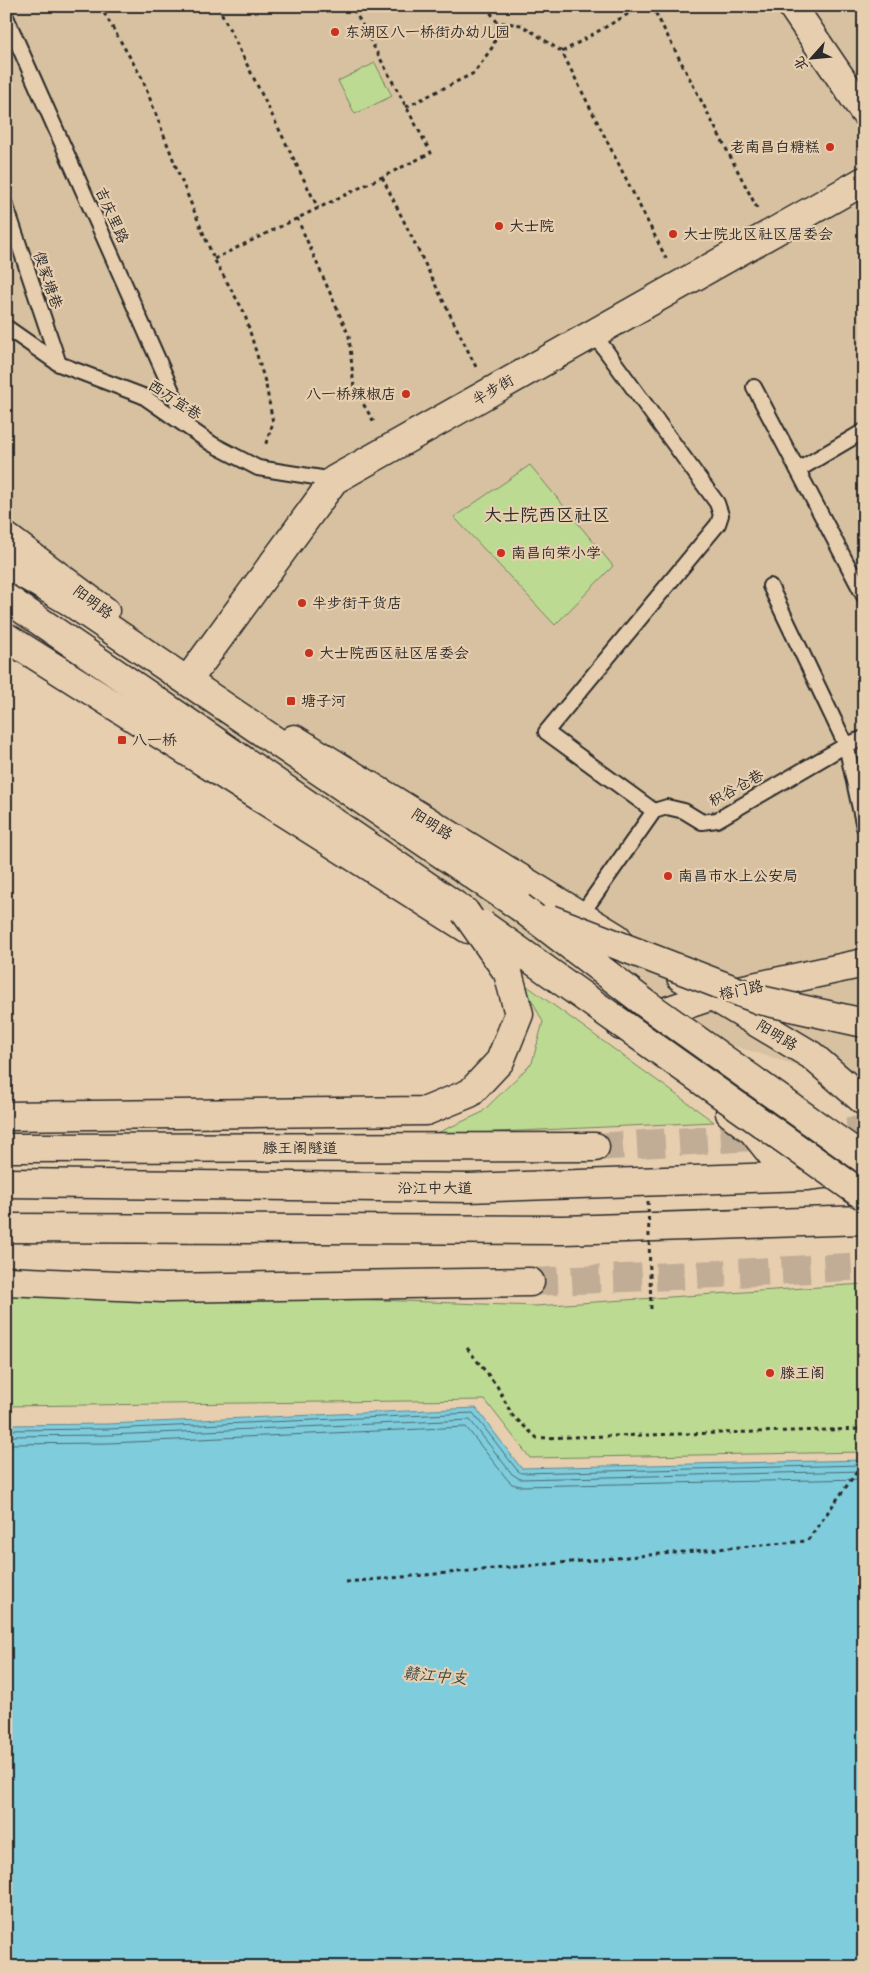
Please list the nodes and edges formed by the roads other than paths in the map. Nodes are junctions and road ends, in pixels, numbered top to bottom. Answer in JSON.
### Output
{"nodes":[{"id":1,"x":797,"y":8,"type":"edge"},
{"id":2,"x":6,"y":17,"type":"edge"},
{"id":3,"x":11,"y":40,"type":"edge"},
{"id":4,"x":864,"y":112,"type":"edge"},
{"id":5,"x":864,"y":180,"type":"edge"},
{"id":6,"x":6,"y":206,"type":"edge"},
{"id":7,"x":6,"y":327,"type":"edge"},
{"id":8,"x":594,"y":333,"type":"junction"},
{"id":9,"x":59,"y":364,"type":"junction"},
{"id":10,"x":754,"y":387,"type":"dead end"},
{"id":11,"x":188,"y":427,"type":"junction"},
{"id":12,"x":864,"y":431,"type":"edge"},
{"id":13,"x":798,"y":470,"type":"junction"},
{"id":14,"x":334,"y":480,"type":"junction"},
{"id":15,"x":6,"y":537,"type":"edge"},
{"id":16,"x":6,"y":555,"type":"edge"},
{"id":17,"x":6,"y":564,"type":"edge"},
{"id":18,"x":770,"y":586,"type":"dead end"},
{"id":19,"x":864,"y":596,"type":"edge"},
{"id":20,"x":6,"y":598,"type":"edge"},
{"id":21,"x":69,"y":600,"type":"junction"},
{"id":22,"x":6,"y":637,"type":"edge"},
{"id":23,"x":191,"y":676,"type":"junction"},
{"id":24,"x":864,"y":738,"type":"edge"},
{"id":25,"x":846,"y":744,"type":"junction"},
{"id":26,"x":654,"y":811,"type":"junction"},
{"id":27,"x":864,"y":827,"type":"edge"},
{"id":28,"x":520,"y":907,"type":"junction"},
{"id":29,"x":465,"y":912,"type":"junction"},
{"id":30,"x":581,"y":916,"type":"junction"},
{"id":31,"x":864,"y":963,"type":"edge"},
{"id":32,"x":712,"y":996,"type":"junction"},
{"id":33,"x":864,"y":1023,"type":"edge"},
{"id":34,"x":621,"y":1026,"type":"junction"},
{"id":35,"x":864,"y":1101,"type":"edge"},
{"id":36,"x":6,"y":1116,"type":"edge"},
{"id":37,"x":595,"y":1147,"type":"tunnel mouth"},
{"id":38,"x":6,"y":1148,"type":"edge"},
{"id":39,"x":864,"y":1159,"type":"edge"},
{"id":40,"x":864,"y":1169,"type":"edge"},
{"id":41,"x":806,"y":1176,"type":"junction"},
{"id":42,"x":6,"y":1183,"type":"edge"},
{"id":43,"x":864,"y":1196,"type":"edge"},
{"id":44,"x":864,"y":1220,"type":"edge"},
{"id":45,"x":6,"y":1228,"type":"edge"},
{"id":46,"x":6,"y":1280,"type":"edge"},
{"id":47,"x":530,"y":1282,"type":"tunnel mouth"}],
"edges":[{"from":1,"to":4,"type":"main road"},
{"from":2,"to":3,"type":"lane","name":"吉庆里路"},
{"from":3,"to":11,"type":"lane","name":"吉庆里路"},
{"from":5,"to":8,"type":"main road","name":"半步街"},
{"from":6,"to":9,"type":"lane","name":"偰家塘巷"},
{"from":7,"to":9,"type":"lane","name":"西万宜巷"},
{"from":8,"to":14,"type":"main road","name":"半步街"},
{"from":8,"to":26,"type":"lane"},
{"from":9,"to":11,"type":"lane","name":"西万宜巷"},
{"from":10,"to":13,"type":"lane"},
{"from":11,"to":14,"type":"lane","name":"西万宜巷"},
{"from":12,"to":13,"type":"lane"},
{"from":13,"to":19,"type":"lane"},
{"from":14,"to":23,"type":"main road","name":"半步街"},
{"from":15,"to":23,"type":"main road","name":"阳明路"},
{"from":16,"to":21,"type":"main road"},
{"from":17,"to":21,"type":"main road"},
{"from":18,"to":25,"type":"lane"},
{"from":20,"to":29,"type":"main road"},
{"from":21,"to":28,"type":"main road"},
{"from":22,"to":34,"type":"main road"},
{"from":23,"to":30,"type":"main road","name":"阳明路"},
{"from":24,"to":25,"type":"lane","name":"积谷仓巷"},
{"from":25,"to":26,"type":"lane","name":"积谷仓巷"},
{"from":25,"to":27,"type":"lane"},
{"from":26,"to":30,"type":"lane"},
{"from":28,"to":33,"type":"main road","bridge":true},
{"from":28,"to":39,"type":"main road","bridge":true},
{"from":29,"to":36,"type":"main road","bridge":true},
{"from":29,"to":43,"type":"main road","bridge":true},
{"from":30,"to":32,"type":"main road","name":"阳明路"},
{"from":31,"to":32,"type":"main road","name":"榕门路"},
{"from":32,"to":34,"type":"main road","name":"榕门路"},
{"from":32,"to":35,"type":"main road","name":"阳明路"},
{"from":34,"to":41,"type":"main road"},
{"from":37,"to":38,"type":"main road","name":"滕王阁隧道"},
{"from":40,"to":41,"type":"main road","name":"沿江中大道"},
{"from":41,"to":42,"type":"main road","name":"沿江中大道"},
{"from":44,"to":45,"type":"main road"},
{"from":46,"to":47,"type":"main road"}]}
